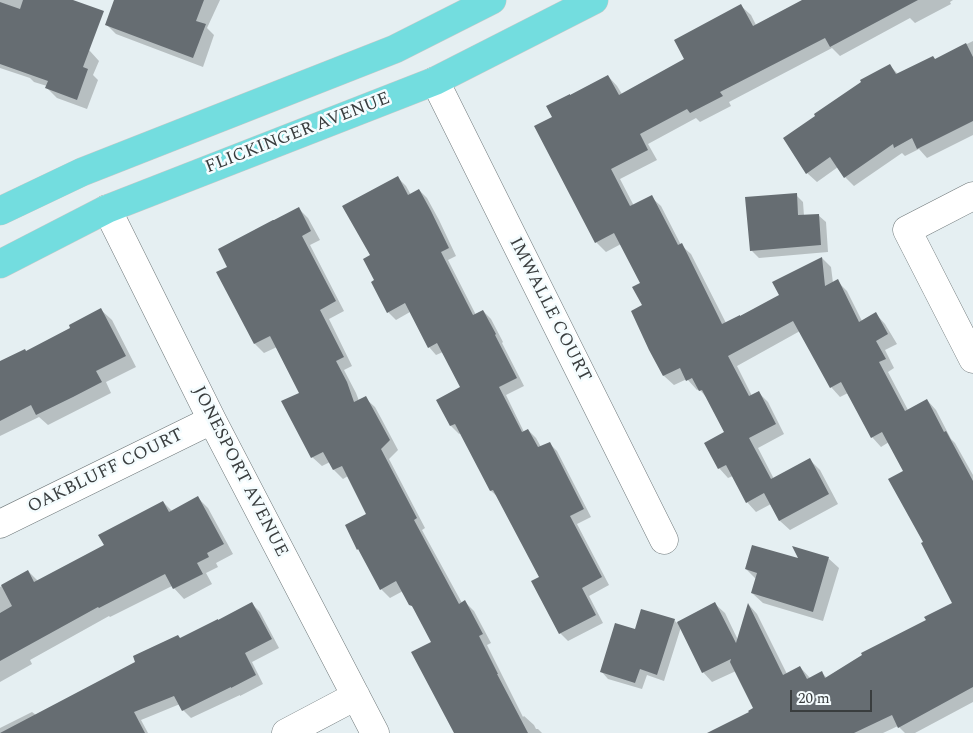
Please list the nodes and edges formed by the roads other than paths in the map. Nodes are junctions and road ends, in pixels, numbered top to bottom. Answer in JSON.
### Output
{"nodes":[{"id":1,"x":492,"y":0,"type":"edge"},
{"id":2,"x":594,"y":0,"type":"edge"},
{"id":3,"x":435,"y":81,"type":"junction"},
{"id":4,"x":973,"y":196,"type":"edge"},
{"id":5,"x":107,"y":209,"type":"junction"},
{"id":6,"x":0,"y":211,"type":"edge"},
{"id":7,"x":0,"y":264,"type":"edge"},
{"id":8,"x":973,"y":359,"type":"edge"},
{"id":9,"x":212,"y":420,"type":"junction"},
{"id":10,"x":0,"y":524,"type":"edge"},
{"id":11,"x":664,"y":540,"type":"dead end"},
{"id":12,"x":356,"y":696,"type":"junction"},
{"id":13,"x":286,"y":733,"type":"edge"},
{"id":14,"x":375,"y":733,"type":"edge"}],
"edges":[{"from":1,"to":6,"type":"main road"},
{"from":2,"to":3,"type":"main road","name":"FLICKINGER AVENUE"},
{"from":3,"to":5,"type":"main road","name":"FLICKINGER AVENUE"},
{"from":3,"to":11,"type":"street","name":"IMWALLE COURT"},
{"from":4,"to":8,"type":"street"},
{"from":5,"to":7,"type":"main road","name":"FLICKINGER AVENUE"},
{"from":5,"to":9,"type":"street","name":"JONESPORT AVENUE"},
{"from":9,"to":10,"type":"street","name":"OAKBLUFF COURT"},
{"from":9,"to":12,"type":"street","name":"JONESPORT AVENUE"},
{"from":12,"to":13,"type":"street"},
{"from":12,"to":14,"type":"street","name":"JONESPORT AVENUE"}]}
